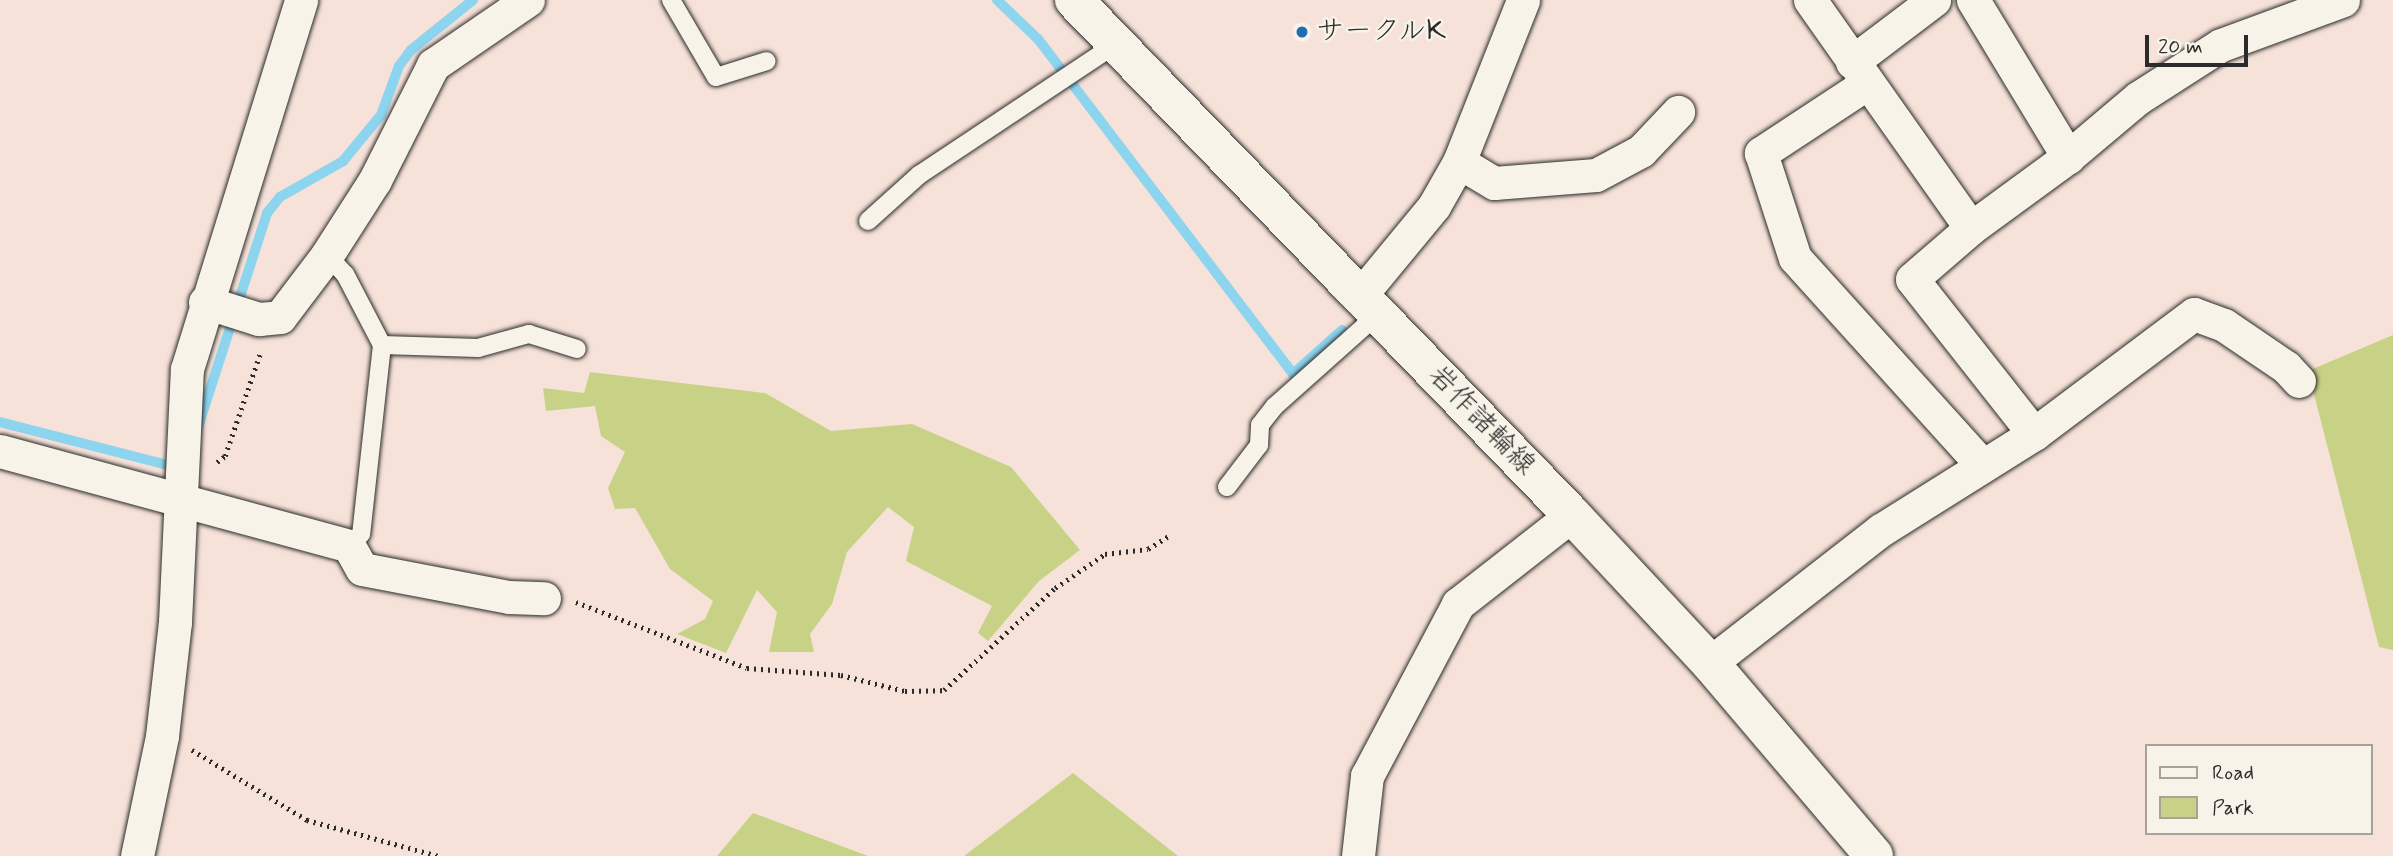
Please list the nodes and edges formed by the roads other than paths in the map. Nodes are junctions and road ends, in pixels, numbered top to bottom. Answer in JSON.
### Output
{"nodes":[{"id":1,"x":301,"y":0,"type":"edge"},
{"id":2,"x":528,"y":0,"type":"edge"},
{"id":3,"x":671,"y":0,"type":"edge"},
{"id":4,"x":1074,"y":0,"type":"edge"},
{"id":5,"x":1523,"y":0,"type":"edge"},
{"id":6,"x":1810,"y":0,"type":"edge"},
{"id":7,"x":1934,"y":0,"type":"edge"},
{"id":8,"x":1973,"y":0,"type":"edge"},
{"id":9,"x":2343,"y":0,"type":"edge"},
{"id":10,"x":1116,"y":44,"type":"junction"},
{"id":11,"x":766,"y":61,"type":"dead end"},
{"id":12,"x":1859,"y":73,"type":"junction"},
{"id":13,"x":1678,"y":111,"type":"dead end"},
{"id":14,"x":2068,"y":157,"type":"junction"},
{"id":15,"x":1459,"y":162,"type":"junction"},
{"id":16,"x":868,"y":221,"type":"dead end"},
{"id":17,"x":1971,"y":228,"type":"junction"},
{"id":18,"x":327,"y":255,"type":"junction"},
{"id":19,"x":205,"y":302,"type":"junction"},
{"id":20,"x":1368,"y":306,"type":"junction"},
{"id":21,"x":382,"y":345,"type":"junction"},
{"id":22,"x":577,"y":349,"type":"dead end"},
{"id":23,"x":2299,"y":381,"type":"dead end"},
{"id":24,"x":2034,"y":434,"type":"junction"},
{"id":25,"x":0,"y":451,"type":"edge"},
{"id":26,"x":1983,"y":466,"type":"junction"},
{"id":27,"x":1227,"y":487,"type":"dead end"},
{"id":28,"x":181,"y":501,"type":"junction"},
{"id":29,"x":1572,"y":515,"type":"junction"},
{"id":30,"x":349,"y":546,"type":"junction"},
{"id":31,"x":544,"y":598,"type":"road end"},
{"id":32,"x":1710,"y":663,"type":"junction"},
{"id":33,"x":137,"y":856,"type":"edge"},
{"id":34,"x":1358,"y":856,"type":"edge"},
{"id":35,"x":1874,"y":856,"type":"edge"}],
"edges":[{"from":1,"to":19,"type":"street"},
{"from":2,"to":18,"type":"street"},
{"from":3,"to":11,"type":"lane"},
{"from":4,"to":10,"type":"main road","name":"岩作諸輪線"},
{"from":5,"to":15,"type":"street"},
{"from":6,"to":12,"type":"street"},
{"from":7,"to":12,"type":"street"},
{"from":8,"to":14,"type":"street"},
{"from":9,"to":14,"type":"street"},
{"from":10,"to":16,"type":"lane"},
{"from":10,"to":20,"type":"main road","name":"岩作諸輪線"},
{"from":12,"to":17,"type":"street"},
{"from":12,"to":26,"type":"street"},
{"from":13,"to":15,"type":"street"},
{"from":14,"to":17,"type":"street"},
{"from":15,"to":20,"type":"street"},
{"from":17,"to":24,"type":"street"},
{"from":18,"to":19,"type":"street"},
{"from":18,"to":21,"type":"lane"},
{"from":19,"to":28,"type":"street"},
{"from":20,"to":27,"type":"lane"},
{"from":20,"to":29,"type":"main road","name":"岩作諸輪線"},
{"from":21,"to":22,"type":"lane"},
{"from":21,"to":30,"type":"lane"},
{"from":23,"to":24,"type":"street"},
{"from":24,"to":26,"type":"street"},
{"from":25,"to":28,"type":"street"},
{"from":26,"to":32,"type":"street"},
{"from":28,"to":30,"type":"street"},
{"from":28,"to":33,"type":"street"},
{"from":29,"to":32,"type":"main road","name":"岩作諸輪線"},
{"from":29,"to":34,"type":"street"},
{"from":30,"to":31,"type":"street"},
{"from":32,"to":35,"type":"main road","name":"岩作諸輪線"}]}
